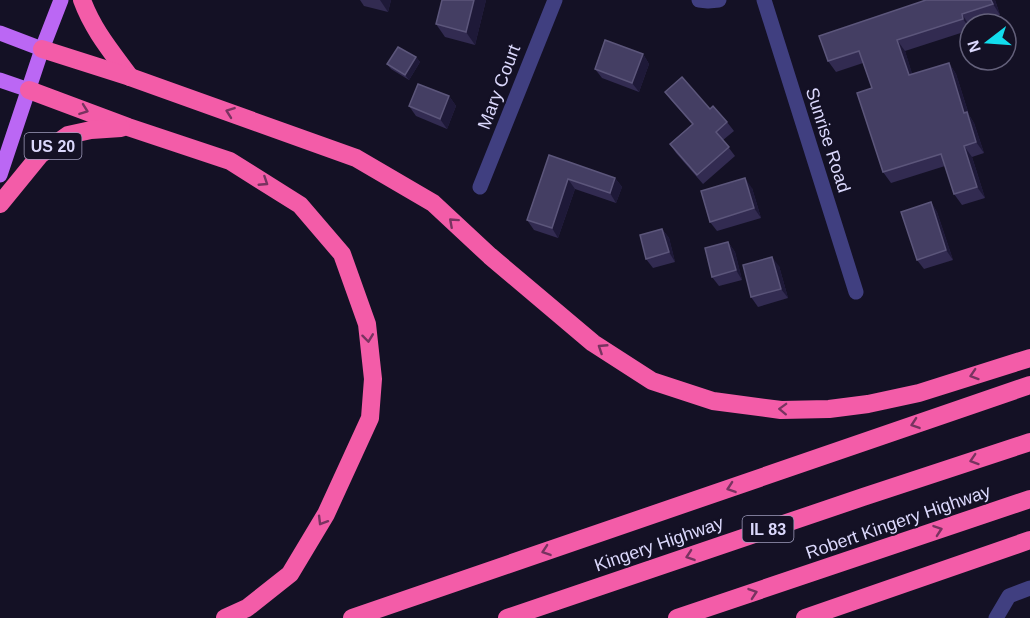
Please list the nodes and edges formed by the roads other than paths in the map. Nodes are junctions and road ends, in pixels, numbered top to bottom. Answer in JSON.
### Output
{"nodes":[{"id":1,"x":61,"y":0,"type":"edge"},
{"id":2,"x":82,"y":0,"type":"edge"},
{"id":3,"x":555,"y":0,"type":"edge"},
{"id":4,"x":699,"y":0,"type":"edge"},
{"id":5,"x":719,"y":0,"type":"edge"},
{"id":6,"x":764,"y":0,"type":"edge"},
{"id":7,"x":0,"y":33,"type":"edge"},
{"id":8,"x":42,"y":49,"type":"junction"},
{"id":9,"x":130,"y":76,"type":"junction"},
{"id":10,"x":0,"y":80,"type":"edge"},
{"id":11,"x":29,"y":90,"type":"junction"},
{"id":12,"x":128,"y":127,"type":"junction"},
{"id":13,"x":0,"y":175,"type":"edge"},
{"id":14,"x":480,"y":187,"type":"dead end"},
{"id":15,"x":0,"y":204,"type":"edge"},
{"id":16,"x":856,"y":292,"type":"dead end"},
{"id":17,"x":1030,"y":358,"type":"edge"},
{"id":18,"x":1030,"y":385,"type":"edge"},
{"id":19,"x":1030,"y":442,"type":"edge"},
{"id":20,"x":1030,"y":499,"type":"edge"},
{"id":21,"x":1030,"y":540,"type":"edge"},
{"id":22,"x":1030,"y":588,"type":"edge"},
{"id":23,"x":225,"y":618,"type":"edge"},
{"id":24,"x":352,"y":618,"type":"edge"},
{"id":25,"x":507,"y":618,"type":"edge"},
{"id":26,"x":677,"y":618,"type":"edge"},
{"id":27,"x":805,"y":618,"type":"edge"},
{"id":28,"x":838,"y":618,"type":"edge"},
{"id":29,"x":996,"y":618,"type":"edge"}],
"edges":[{"from":1,"to":8,"type":"main road","number":"US 20"},
{"from":2,"to":9,"type":"highway"},
{"from":3,"to":14,"type":"street","name":"Mary Court"},
{"from":4,"to":5,"type":"street"},
{"from":6,"to":16,"type":"street","name":"Sunrise Road"},
{"from":7,"to":8,"type":"main road"},
{"from":8,"to":9,"type":"highway"},
{"from":8,"to":11,"type":"main road","number":"US 20"},
{"from":17,"to":9,"type":"highway","one_way":true},
{"from":10,"to":11,"type":"main road"},
{"from":11,"to":12,"type":"highway","one_way":true},
{"from":11,"to":13,"type":"main road","number":"US 20"},
{"from":12,"to":15,"type":"highway","number":"US 20"},
{"from":12,"to":23,"type":"highway","one_way":true},
{"from":18,"to":24,"type":"highway","one_way":true},
{"from":19,"to":25,"type":"highway","name":"Kingery Highway","number":"IL 83","one_way":true},
{"from":26,"to":20,"type":"highway","name":"Robert Kingery Highway","one_way":true},
{"from":21,"to":27,"type":"highway"},
{"from":21,"to":28,"type":"highway"},
{"from":22,"to":29,"type":"street"}]}
